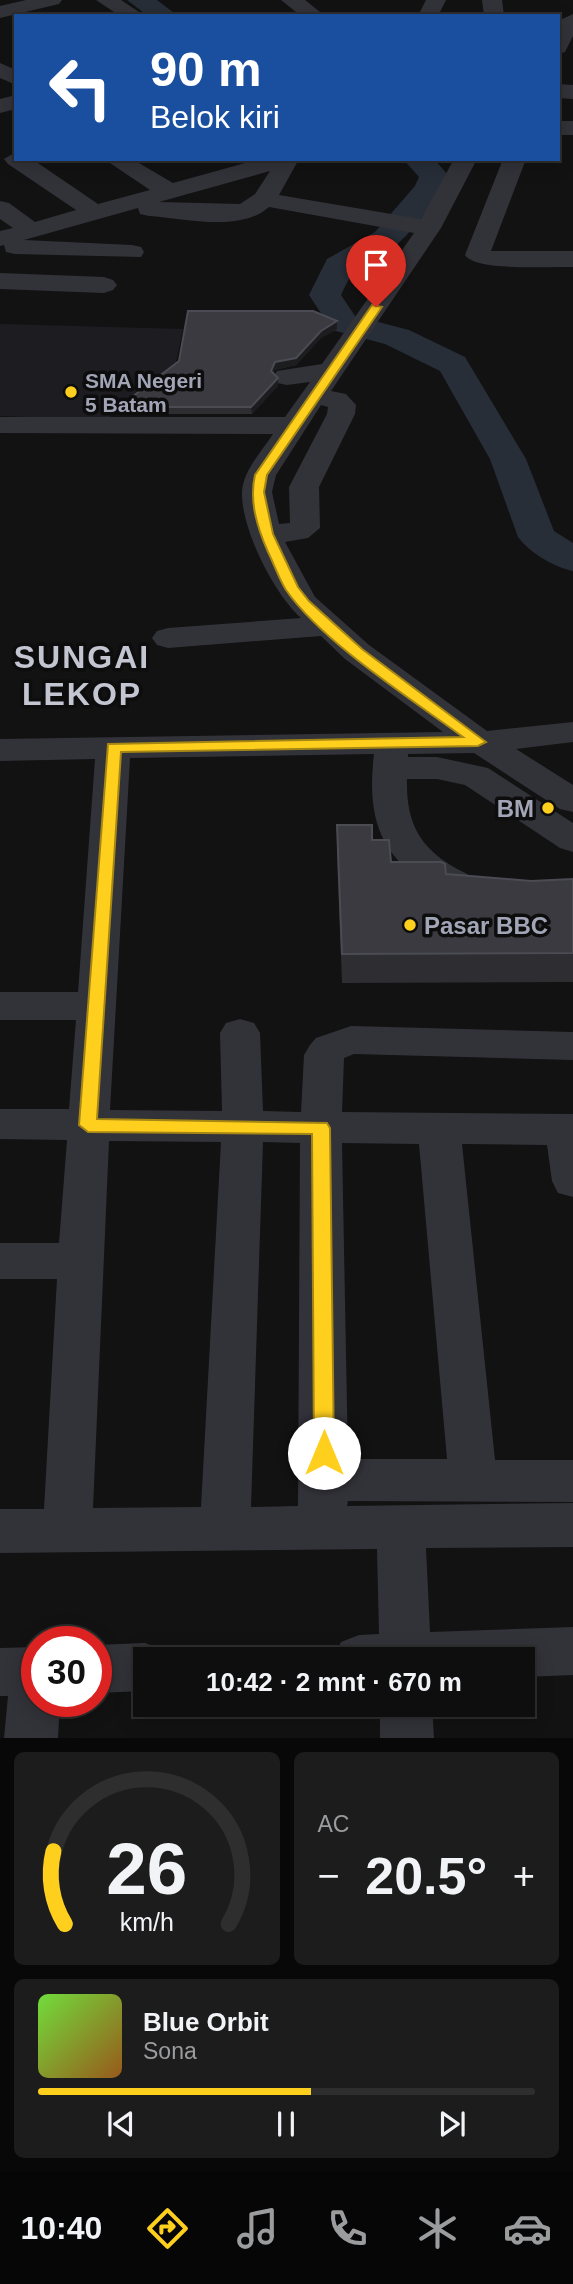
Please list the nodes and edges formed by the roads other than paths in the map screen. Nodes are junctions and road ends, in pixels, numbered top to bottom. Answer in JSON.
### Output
{"nodes":[{"id":1,"x":52,"y":0,"type":"edge"},
{"id":2,"x":106,"y":0,"type":"edge"},
{"id":3,"x":291,"y":0,"type":"edge"},
{"id":4,"x":29,"y":5,"type":"junction"},
{"id":5,"x":320,"y":10,"type":"edge"},
{"id":6,"x":0,"y":12,"type":"edge"},
{"id":7,"x":47,"y":14,"type":"edge"},
{"id":8,"x":131,"y":14,"type":"edge"},
{"id":9,"x":573,"y":20,"type":"edge"},
{"id":10,"x":560,"y":43,"type":"edge"},
{"id":11,"x":20,"y":161,"type":"edge"},
{"id":12,"x":118,"y":161,"type":"edge"},
{"id":13,"x":213,"y":161,"type":"edge"},
{"id":14,"x":280,"y":161,"type":"edge"},
{"id":15,"x":287,"y":161,"type":"edge"},
{"id":16,"x":465,"y":161,"type":"edge"},
{"id":17,"x":514,"y":161,"type":"edge"},
{"id":18,"x":234,"y":173,"type":"junction"},
{"id":19,"x":267,"y":192,"type":"junction"},
{"id":20,"x":176,"y":201,"type":"junction"},
{"id":21,"x":0,"y":208,"type":"edge"},
{"id":22,"x":107,"y":211,"type":"junction"},
{"id":23,"x":423,"y":227,"type":"junction"},
{"id":24,"x":33,"y":231,"type":"junction"},
{"id":25,"x":0,"y":241,"type":"edge"},
{"id":26,"x":132,"y":251,"type":"dead end"},
{"id":27,"x":573,"y":260,"type":"edge"},
{"id":28,"x":0,"y":281,"type":"edge"},
{"id":29,"x":104,"y":285,"type":"dead end"},
{"id":30,"x":333,"y":371,"type":"junction"},
{"id":31,"x":287,"y":377,"type":"dead end"},
{"id":32,"x":316,"y":396,"type":"junction"},
{"id":33,"x":0,"y":425,"type":"edge"},
{"id":34,"x":294,"y":426,"type":"junction"},
{"id":35,"x":274,"y":552,"type":"junction"},
{"id":36,"x":328,"y":626,"type":"junction"},
{"id":37,"x":168,"y":638,"type":"dead end"},
{"id":38,"x":573,"y":732,"type":"edge"},
{"id":39,"x":478,"y":742,"type":"junction"},
{"id":40,"x":113,"y":747,"type":"junction"},
{"id":41,"x":0,"y":750,"type":"edge"},
{"id":42,"x":391,"y":755,"type":"junction"},
{"id":43,"x":573,"y":801,"type":"edge"},
{"id":44,"x":573,"y":840,"type":"edge"},
{"id":45,"x":501,"y":895,"type":"edge"},
{"id":46,"x":0,"y":1006,"type":"edge"},
{"id":47,"x":95,"y":1006,"type":"junction"},
{"id":48,"x":240,"y":1033,"type":"dead end"},
{"id":49,"x":573,"y":1046,"type":"edge"},
{"id":50,"x":0,"y":1124,"type":"edge"},
{"id":51,"x":88,"y":1125,"type":"junction"},
{"id":52,"x":243,"y":1125,"type":"junction"},
{"id":53,"x":321,"y":1128,"type":"junction"},
{"id":54,"x":439,"y":1129,"type":"junction"},
{"id":55,"x":570,"y":1130,"type":"edge"},
{"id":56,"x":573,"y":1181,"type":"edge"},
{"id":57,"x":0,"y":1261,"type":"edge"},
{"id":58,"x":80,"y":1261,"type":"junction"},
{"id":59,"x":324,"y":1480,"type":"junction"},
{"id":60,"x":473,"y":1481,"type":"junction"},
{"id":61,"x":573,"y":1481,"type":"edge"},
{"id":62,"x":573,"y":1525,"type":"edge"},
{"id":63,"x":322,"y":1528,"type":"junction"},
{"id":64,"x":401,"y":1528,"type":"junction"},
{"id":65,"x":225,"y":1529,"type":"junction"},
{"id":66,"x":0,"y":1531,"type":"edge"},
{"id":67,"x":67,"y":1532,"type":"junction"},
{"id":68,"x":395,"y":1647,"type":"edge"},
{"id":69,"x":573,"y":1651,"type":"edge"},
{"id":70,"x":535,"y":1655,"type":"edge"},
{"id":71,"x":133,"y":1667,"type":"edge"},
{"id":72,"x":112,"y":1668,"type":"edge"},
{"id":73,"x":21,"y":1671,"type":"edge"},
{"id":74,"x":0,"y":1672,"type":"edge"},
{"id":75,"x":33,"y":1717,"type":"edge"},
{"id":76,"x":403,"y":1717,"type":"edge"},
{"id":77,"x":31,"y":1738,"type":"edge"},
{"id":78,"x":407,"y":1738,"type":"edge"}],
"edges":[{"from":1,"to":4,"type":"street"},
{"from":2,"to":8,"type":"street"},
{"from":3,"to":5,"type":"street"},
{"from":4,"to":6,"type":"street"},
{"from":4,"to":7,"type":"street"},
{"from":9,"to":10,"type":"street"},
{"from":11,"to":22,"type":"street"},
{"from":12,"to":20,"type":"street"},
{"from":13,"to":18,"type":"street"},
{"from":14,"to":18,"type":"street"},
{"from":15,"to":19,"type":"street"},
{"from":16,"to":23,"type":"street"},
{"from":17,"to":27,"type":"street"},
{"from":18,"to":20,"type":"street"},
{"from":19,"to":20,"type":"street"},
{"from":19,"to":23,"type":"street"},
{"from":20,"to":22,"type":"street"},
{"from":21,"to":24,"type":"street"},
{"from":22,"to":24,"type":"street"},
{"from":23,"to":30,"type":"street"},
{"from":24,"to":25,"type":"street"},
{"from":25,"to":26,"type":"street"},
{"from":28,"to":29,"type":"street"},
{"from":30,"to":31,"type":"street"},
{"from":30,"to":32,"type":"street"},
{"from":32,"to":34,"type":"street"},
{"from":32,"to":35,"type":"street"},
{"from":33,"to":34,"type":"street"},
{"from":34,"to":35,"type":"street"},
{"from":35,"to":36,"type":"street"},
{"from":36,"to":37,"type":"street"},
{"from":36,"to":39,"type":"street"},
{"from":38,"to":39,"type":"street"},
{"from":39,"to":42,"type":"street"},
{"from":39,"to":43,"type":"street"},
{"from":40,"to":41,"type":"street"},
{"from":40,"to":42,"type":"street"},
{"from":40,"to":47,"type":"street"},
{"from":42,"to":44,"type":"street"},
{"from":42,"to":45,"type":"street"},
{"from":46,"to":47,"type":"street"},
{"from":47,"to":51,"type":"street"},
{"from":48,"to":52,"type":"street"},
{"from":49,"to":53,"type":"street"},
{"from":50,"to":51,"type":"street"},
{"from":51,"to":52,"type":"street"},
{"from":51,"to":58,"type":"street"},
{"from":52,"to":53,"type":"street"},
{"from":52,"to":65,"type":"street"},
{"from":53,"to":54,"type":"street"},
{"from":53,"to":59,"type":"street"},
{"from":54,"to":55,"type":"street"},
{"from":54,"to":60,"type":"street"},
{"from":55,"to":56,"type":"street"},
{"from":57,"to":58,"type":"street"},
{"from":58,"to":67,"type":"street"},
{"from":59,"to":60,"type":"street"},
{"from":59,"to":63,"type":"street"},
{"from":60,"to":61,"type":"street"},
{"from":62,"to":64,"type":"street"},
{"from":63,"to":64,"type":"street"},
{"from":63,"to":65,"type":"street"},
{"from":64,"to":68,"type":"street"},
{"from":65,"to":67,"type":"street"},
{"from":66,"to":67,"type":"street"},
{"from":69,"to":70,"type":"street"},
{"from":71,"to":72,"type":"street"},
{"from":73,"to":74,"type":"street"},
{"from":75,"to":77,"type":"street"},
{"from":76,"to":78,"type":"street"}]}
